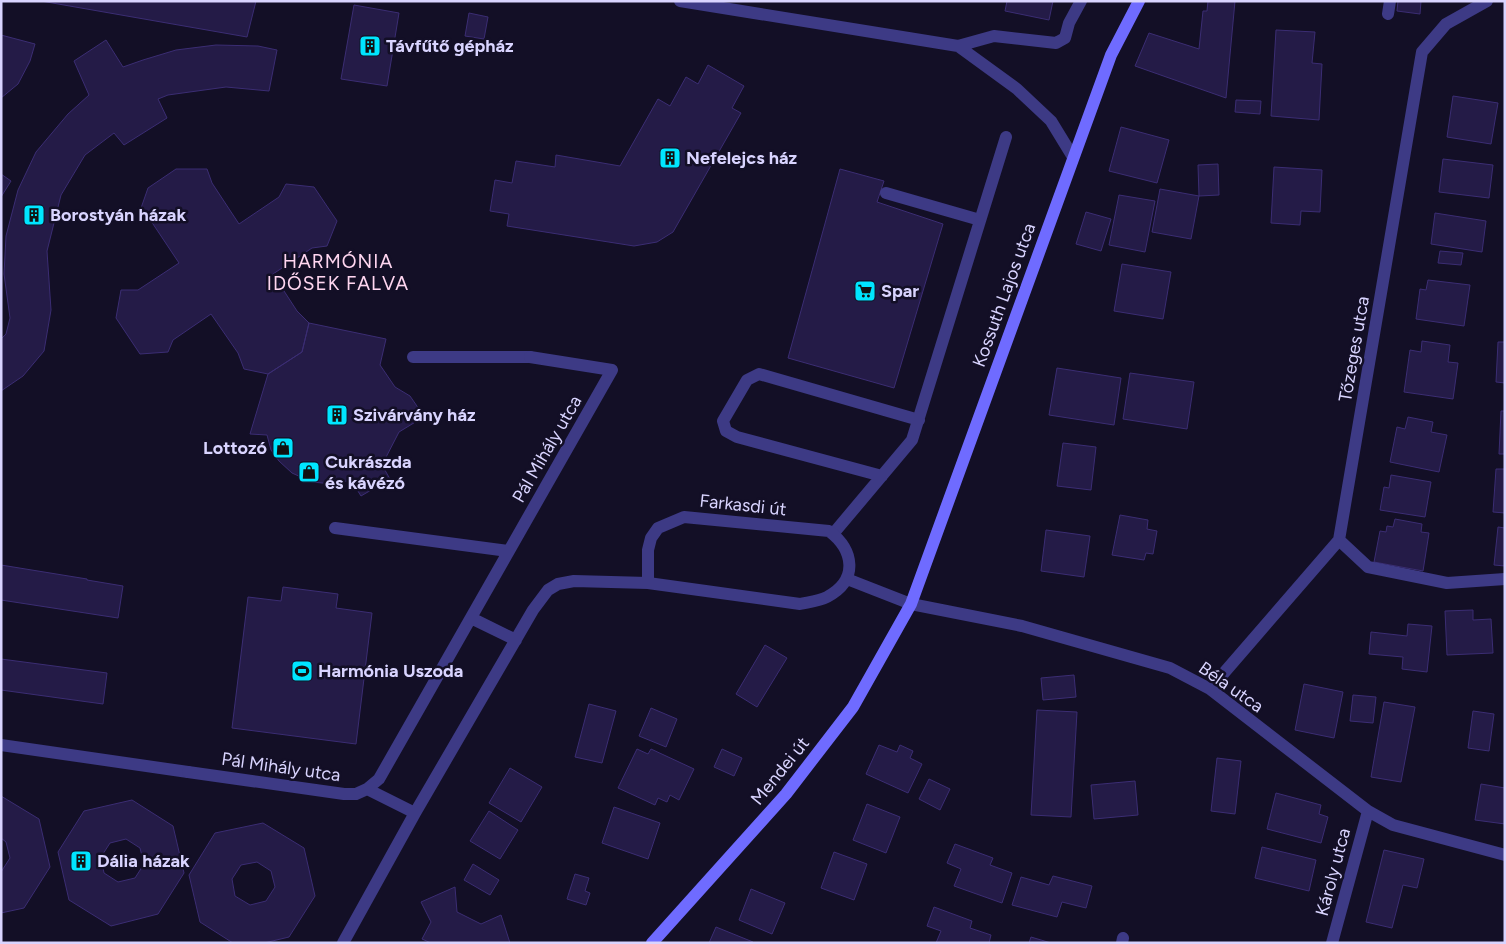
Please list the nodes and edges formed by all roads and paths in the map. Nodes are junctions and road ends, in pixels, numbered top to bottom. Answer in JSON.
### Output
{"nodes":[{"id":1,"x":680,"y":1,"type":"edge"},
{"id":2,"x":1081,"y":1,"type":"edge"},
{"id":3,"x":1139,"y":1,"type":"edge"},
{"id":4,"x":1487,"y":1,"type":"edge"},
{"id":5,"x":958,"y":46,"type":"junction"},
{"id":6,"x":1006,"y":137,"type":"dead end"},
{"id":7,"x":1073,"y":156,"type":"junction"},
{"id":8,"x":886,"y":193,"type":"dead end"},
{"id":9,"x":980,"y":220,"type":"junction"},
{"id":10,"x":413,"y":357,"type":"dead end"},
{"id":11,"x":919,"y":420,"type":"junction"},
{"id":12,"x":882,"y":476,"type":"junction"},
{"id":13,"x":335,"y":528,"type":"dead end"},
{"id":14,"x":833,"y":534,"type":"junction"},
{"id":15,"x":1339,"y":540,"type":"junction"},
{"id":16,"x":508,"y":551,"type":"junction"},
{"id":17,"x":1505,"y":579,"type":"edge"},
{"id":18,"x":847,"y":580,"type":"junction"},
{"id":19,"x":648,"y":583,"type":"junction"},
{"id":20,"x":911,"y":604,"type":"junction"},
{"id":21,"x":471,"y":618,"type":"junction"},
{"id":22,"x":516,"y":640,"type":"junction"},
{"id":23,"x":1210,"y":689,"type":"junction"},
{"id":24,"x":1,"y":745,"type":"edge"},
{"id":25,"x":367,"y":789,"type":"junction"},
{"id":26,"x":1368,"y":811,"type":"junction"},
{"id":27,"x":415,"y":813,"type":"junction"},
{"id":28,"x":1505,"y":856,"type":"edge"},
{"id":29,"x":343,"y":943,"type":"edge"},
{"id":30,"x":652,"y":943,"type":"edge"},
{"id":31,"x":1332,"y":943,"type":"edge"}],
"edges":[{"from":1,"to":5,"type":"street"},
{"from":2,"to":5,"type":"street"},
{"from":3,"to":7,"type":"main road","name":"Kossuth Lajos utca"},
{"from":4,"to":15,"type":"street","name":"Tőzeges utca"},
{"from":5,"to":7,"type":"street"},
{"from":6,"to":9,"type":"street"},
{"from":7,"to":20,"type":"main road","name":"Kossuth Lajos utca"},
{"from":8,"to":9,"type":"street"},
{"from":9,"to":11,"type":"street"},
{"from":10,"to":16,"type":"street","name":"Pál Mihály utca"},
{"from":11,"to":12,"type":"street"},
{"from":11,"to":12,"type":"street"},
{"from":12,"to":14,"type":"street"},
{"from":13,"to":16,"type":"street"},
{"from":14,"to":18,"type":"street"},
{"from":14,"to":19,"type":"street","name":"Farkasdi út"},
{"from":15,"to":17,"type":"street"},
{"from":15,"to":23,"type":"street"},
{"from":16,"to":21,"type":"street","name":"Pál Mihály utca"},
{"from":18,"to":19,"type":"street"},
{"from":18,"to":20,"type":"street"},
{"from":19,"to":22,"type":"street"},
{"from":20,"to":23,"type":"street","name":"Béla utca"},
{"from":20,"to":30,"type":"main road","name":"Mendei út"},
{"from":21,"to":22,"type":"street"},
{"from":21,"to":25,"type":"street","name":"Pál Mihály utca"},
{"from":22,"to":27,"type":"street"},
{"from":23,"to":26,"type":"street","name":"Béla utca"},
{"from":24,"to":25,"type":"street","name":"Pál Mihály utca"},
{"from":25,"to":27,"type":"street"},
{"from":26,"to":28,"type":"street","name":"Béla utca"},
{"from":26,"to":31,"type":"street","name":"Károly utca"},
{"from":27,"to":29,"type":"street"}]}
